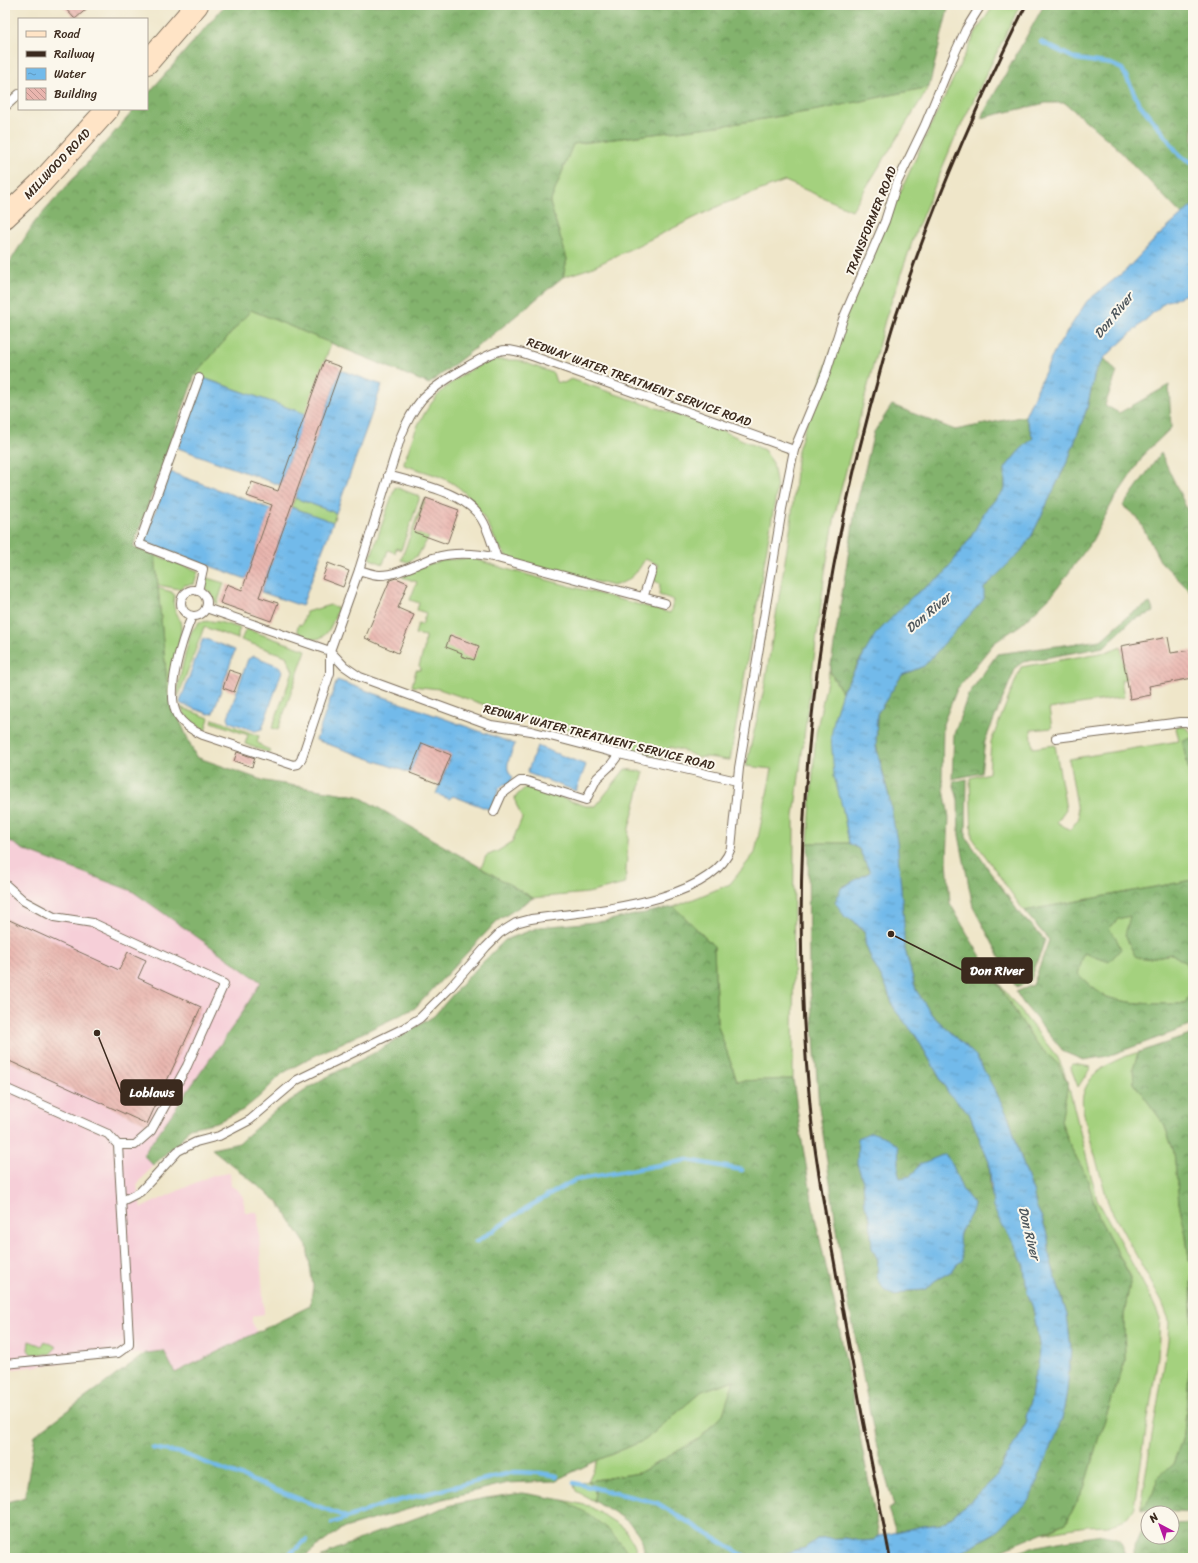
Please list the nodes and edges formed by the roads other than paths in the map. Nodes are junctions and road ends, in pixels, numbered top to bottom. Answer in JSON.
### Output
{"nodes":[{"id":1,"x":197,"y":5,"type":"edge"},
{"id":2,"x":981,"y":5,"type":"edge"},
{"id":3,"x":148,"y":62,"type":"edge"},
{"id":4,"x":18,"y":95,"type":"edge"},
{"id":5,"x":5,"y":107,"type":"edge"},
{"id":6,"x":107,"y":110,"type":"edge"},
{"id":7,"x":5,"y":217,"type":"edge"},
{"id":8,"x":199,"y":378,"type":"dead end"},
{"id":9,"x":794,"y":450,"type":"junction"},
{"id":10,"x":388,"y":475,"type":"junction"},
{"id":11,"x":497,"y":558,"type":"junction"},
{"id":12,"x":359,"y":570,"type":"junction"},
{"id":13,"x":652,"y":570,"type":"dead end"},
{"id":14,"x":198,"y":591,"type":"junction"},
{"id":15,"x":642,"y":598,"type":"junction"},
{"id":16,"x":665,"y":603,"type":"dead end"},
{"id":17,"x":206,"y":608,"type":"junction"},
{"id":18,"x":192,"y":616,"type":"junction"},
{"id":19,"x":330,"y":651,"type":"junction"},
{"id":20,"x":1193,"y":726,"type":"edge"},
{"id":21,"x":1056,"y":738,"type":"dead end"},
{"id":22,"x":619,"y":754,"type":"junction"},
{"id":23,"x":737,"y":782,"type":"junction"},
{"id":24,"x":494,"y":812,"type":"dead end"},
{"id":25,"x":5,"y":884,"type":"edge"},
{"id":26,"x":5,"y":1088,"type":"edge"},
{"id":27,"x":118,"y":1145,"type":"junction"},
{"id":28,"x":122,"y":1200,"type":"junction"},
{"id":29,"x":5,"y":1364,"type":"edge"}],
"edges":[{"from":1,"to":3,"type":"main road"},
{"from":2,"to":9,"type":"lane","name":"TRANSFORMER ROAD"},
{"from":4,"to":5,"type":"lane"},
{"from":6,"to":7,"type":"main road","name":"MILLWOOD ROAD"},
{"from":8,"to":14,"type":"lane"},
{"from":9,"to":10,"type":"lane","name":"REDWAY WATER TREATMENT SERVICE ROAD"},
{"from":9,"to":23,"type":"lane"},
{"from":10,"to":11,"type":"lane"},
{"from":10,"to":12,"type":"lane","name":"REDWAY WATER TREATMENT SERVICE ROAD"},
{"from":11,"to":12,"type":"lane"},
{"from":11,"to":15,"type":"lane"},
{"from":12,"to":19,"type":"lane","name":"REDWAY WATER TREATMENT SERVICE ROAD"},
{"from":13,"to":15,"type":"lane"},
{"from":14,"to":17,"type":"lane"},
{"from":14,"to":18,"type":"lane"},
{"from":15,"to":16,"type":"lane"},
{"from":17,"to":18,"type":"lane"},
{"from":17,"to":19,"type":"lane"},
{"from":18,"to":19,"type":"lane"},
{"from":19,"to":22,"type":"lane","name":"REDWAY WATER TREATMENT SERVICE ROAD"},
{"from":20,"to":21,"type":"lane"},
{"from":22,"to":23,"type":"lane","name":"REDWAY WATER TREATMENT SERVICE ROAD"},
{"from":22,"to":24,"type":"lane"},
{"from":23,"to":28,"type":"lane"},
{"from":25,"to":27,"type":"lane"},
{"from":26,"to":27,"type":"lane"},
{"from":27,"to":28,"type":"lane"},
{"from":28,"to":29,"type":"lane"}]}
